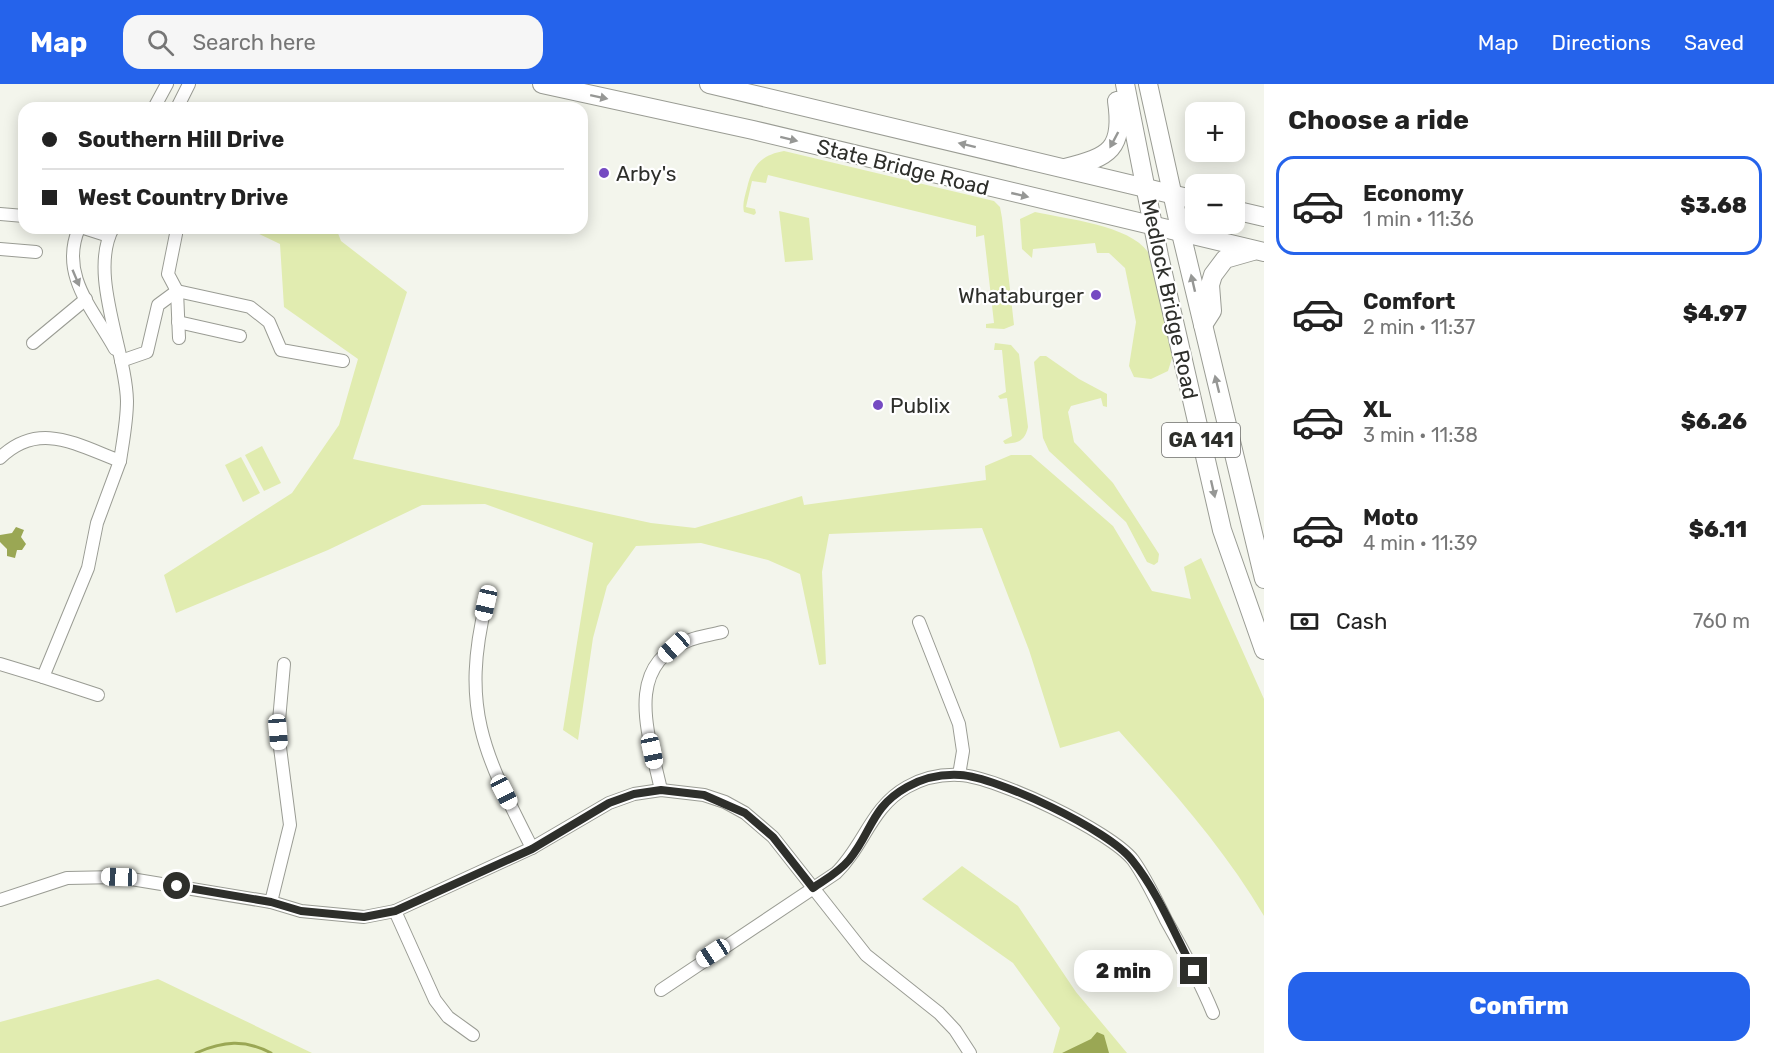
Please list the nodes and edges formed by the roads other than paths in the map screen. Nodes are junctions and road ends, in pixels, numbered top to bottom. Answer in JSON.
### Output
{"nodes":[{"id":1,"x":167,"y":84,"type":"edge"},
{"id":2,"x":189,"y":84,"type":"edge"},
{"id":3,"x":542,"y":84,"type":"edge"},
{"id":4,"x":709,"y":84,"type":"edge"},
{"id":5,"x":1114,"y":84,"type":"edge"},
{"id":6,"x":1125,"y":84,"type":"edge"},
{"id":7,"x":1148,"y":84,"type":"edge"},
{"id":8,"x":157,"y":102,"type":"edge"},
{"id":9,"x":180,"y":102,"type":"edge"},
{"id":10,"x":1062,"y":169,"type":"junction"},
{"id":11,"x":1146,"y":189,"type":"junction"},
{"id":12,"x":1173,"y":195,"type":"junction"},
{"id":13,"x":1185,"y":198,"type":"edge"},
{"id":14,"x":1245,"y":213,"type":"edge"},
{"id":15,"x":0,"y":214,"type":"edge"},
{"id":16,"x":18,"y":216,"type":"edge"},
{"id":17,"x":1264,"y":217,"type":"edge"},
{"id":18,"x":1154,"y":227,"type":"junction"},
{"id":19,"x":1181,"y":233,"type":"junction"},
{"id":20,"x":77,"y":234,"type":"edge"},
{"id":21,"x":111,"y":234,"type":"edge"},
{"id":22,"x":176,"y":234,"type":"dead end"},
{"id":23,"x":0,"y":249,"type":"edge"},
{"id":24,"x":1260,"y":251,"type":"edge"},
{"id":25,"x":36,"y":252,"type":"dead end"},
{"id":26,"x":177,"y":291,"type":"junction"},
{"id":27,"x":86,"y":299,"type":"junction"},
{"id":28,"x":178,"y":322,"type":"junction"},
{"id":29,"x":1203,"y":325,"type":"junction"},
{"id":30,"x":240,"y":336,"type":"dead end"},
{"id":31,"x":179,"y":338,"type":"dead end"},
{"id":32,"x":33,"y":343,"type":"dead end"},
{"id":33,"x":122,"y":360,"type":"junction"},
{"id":34,"x":343,"y":361,"type":"dead end"},
{"id":35,"x":0,"y":458,"type":"edge"},
{"id":36,"x":120,"y":460,"type":"junction"},
{"id":37,"x":1264,"y":579,"type":"edge"},
{"id":38,"x":486,"y":603,"type":"dead end"},
{"id":39,"x":918,"y":622,"type":"dead end"},
{"id":40,"x":722,"y":632,"type":"dead end"},
{"id":41,"x":1264,"y":650,"type":"edge"},
{"id":42,"x":0,"y":664,"type":"edge"},
{"id":43,"x":284,"y":664,"type":"dead end"},
{"id":44,"x":43,"y":677,"type":"junction"},
{"id":45,"x":98,"y":694,"type":"dead end"},
{"id":46,"x":959,"y":775,"type":"junction"},
{"id":47,"x":661,"y":790,"type":"junction"},
{"id":48,"x":532,"y":849,"type":"junction"},
{"id":49,"x":813,"y":888,"type":"junction"},
{"id":50,"x":0,"y":900,"type":"edge"},
{"id":51,"x":271,"y":902,"type":"junction"},
{"id":52,"x":395,"y":911,"type":"junction"},
{"id":53,"x":662,"y":990,"type":"dead end"},
{"id":54,"x":1213,"y":1013,"type":"dead end"},
{"id":55,"x":473,"y":1035,"type":"dead end"},
{"id":56,"x":970,"y":1053,"type":"edge"}],
"edges":[{"from":1,"to":8,"type":"street"},
{"from":2,"to":9,"type":"street"},
{"from":3,"to":18,"type":"highway","name":"State Bridge Road","one_way":true},
{"from":10,"to":4,"type":"highway","name":"State Bridge Road","one_way":true},
{"from":5,"to":10,"type":"highway","one_way":true},
{"from":6,"to":11,"type":"highway","name":"Medlock Bridge Road","number":"GA 141"},
{"from":7,"to":12,"type":"highway","name":"Medlock Bridge Road","number":"GA 141"},
{"from":10,"to":11,"type":"highway","name":"State Bridge Road"},
{"from":11,"to":12,"type":"highway","name":"State Bridge Road"},
{"from":11,"to":18,"type":"highway","name":"Medlock Bridge Road","number":"GA 141"},
{"from":12,"to":13,"type":"highway","name":"State Bridge Road"},
{"from":12,"to":19,"type":"highway","name":"Medlock Bridge Road","number":"GA 141"},
{"from":14,"to":17,"type":"highway"},
{"from":15,"to":16,"type":"street"},
{"from":18,"to":19,"type":"highway","name":"State Bridge Road"},
{"from":18,"to":41,"type":"highway","name":"Medlock Bridge Road","number":"GA 141","one_way":true},
{"from":19,"to":24,"type":"highway","name":"State Bridge Road"},
{"from":29,"to":19,"type":"highway","name":"Medlock Bridge Road","number":"GA 141","one_way":true},
{"from":20,"to":27,"type":"street","one_way":true},
{"from":21,"to":33,"type":"street"},
{"from":22,"to":26,"type":"street"},
{"from":23,"to":25,"type":"street"},
{"from":24,"to":29,"type":"highway"},
{"from":26,"to":28,"type":"street"},
{"from":26,"to":33,"type":"street"},
{"from":26,"to":34,"type":"street"},
{"from":27,"to":32,"type":"street"},
{"from":27,"to":33,"type":"street"},
{"from":28,"to":30,"type":"street"},
{"from":28,"to":31,"type":"street"},
{"from":37,"to":29,"type":"highway","name":"Medlock Bridge Road","number":"GA 141","one_way":true},
{"from":33,"to":36,"type":"street"},
{"from":35,"to":36,"type":"street"},
{"from":36,"to":44,"type":"street"},
{"from":38,"to":48,"type":"street"},
{"from":39,"to":46,"type":"street"},
{"from":40,"to":47,"type":"street"},
{"from":42,"to":44,"type":"street"},
{"from":43,"to":51,"type":"street"},
{"from":44,"to":45,"type":"street"},
{"from":46,"to":49,"type":"street"},
{"from":46,"to":54,"type":"street"},
{"from":47,"to":48,"type":"street"},
{"from":47,"to":49,"type":"street"},
{"from":48,"to":52,"type":"street"},
{"from":49,"to":53,"type":"street"},
{"from":49,"to":56,"type":"street"},
{"from":50,"to":51,"type":"street"},
{"from":51,"to":52,"type":"street"},
{"from":52,"to":55,"type":"street"}]}
